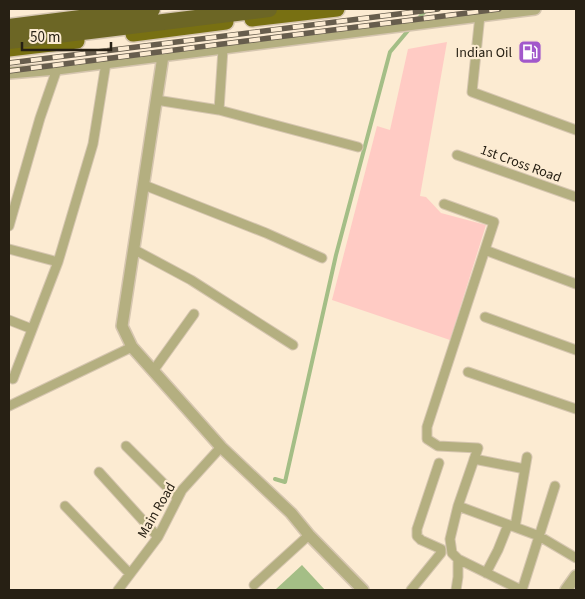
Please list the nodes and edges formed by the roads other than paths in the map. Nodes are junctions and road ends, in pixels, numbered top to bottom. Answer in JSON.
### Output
{"nodes":[{"id":1,"x":97,"y":9,"type":"edge"},
{"id":2,"x":152,"y":9,"type":"edge"},
{"id":3,"x":268,"y":9,"type":"edge"},
{"id":4,"x":337,"y":9,"type":"edge"},
{"id":5,"x":535,"y":9,"type":"edge"},
{"id":6,"x":480,"y":15,"type":"junction"},
{"id":7,"x":9,"y":20,"type":"edge"},
{"id":8,"x":9,"y":27,"type":"edge"},
{"id":9,"x":9,"y":41,"type":"edge"},
{"id":10,"x":223,"y":48,"type":"junction"},
{"id":11,"x":9,"y":49,"type":"edge"},
{"id":12,"x":163,"y":56,"type":"junction"},
{"id":13,"x":106,"y":63,"type":"junction"},
{"id":14,"x":56,"y":69,"type":"junction"},
{"id":15,"x":9,"y":74,"type":"edge"},
{"id":16,"x":156,"y":100,"type":"junction"},
{"id":17,"x":219,"y":110,"type":"junction"},
{"id":18,"x":576,"y":130,"type":"edge"},
{"id":19,"x":358,"y":147,"type":"dead end"},
{"id":20,"x":457,"y":155,"type":"dead end"},
{"id":21,"x":144,"y":185,"type":"junction"},
{"id":22,"x":13,"y":197,"type":"edge"},
{"id":23,"x":576,"y":197,"type":"edge"},
{"id":24,"x":444,"y":204,"type":"dead end"},
{"id":25,"x":9,"y":226,"type":"edge"},
{"id":26,"x":9,"y":249,"type":"edge"},
{"id":27,"x":135,"y":250,"type":"junction"},
{"id":28,"x":485,"y":250,"type":"junction"},
{"id":29,"x":322,"y":258,"type":"dead end"},
{"id":30,"x":58,"y":262,"type":"junction"},
{"id":31,"x":576,"y":284,"type":"edge"},
{"id":32,"x":194,"y":314,"type":"dead end"},
{"id":33,"x":485,"y":317,"type":"dead end"},
{"id":34,"x":9,"y":320,"type":"edge"},
{"id":35,"x":32,"y":330,"type":"junction"},
{"id":36,"x":293,"y":345,"type":"dead end"},
{"id":37,"x":132,"y":347,"type":"junction"},
{"id":38,"x":576,"y":350,"type":"edge"},
{"id":39,"x":153,"y":371,"type":"junction"},
{"id":40,"x":468,"y":372,"type":"dead end"},
{"id":41,"x":13,"y":379,"type":"dead end"},
{"id":42,"x":9,"y":406,"type":"edge"},
{"id":43,"x":576,"y":410,"type":"edge"},
{"id":44,"x":126,"y":446,"type":"dead end"},
{"id":45,"x":221,"y":447,"type":"junction"},
{"id":46,"x":527,"y":456,"type":"dead end"},
{"id":47,"x":474,"y":459,"type":"junction"},
{"id":48,"x":439,"y":463,"type":"dead end"},
{"id":49,"x":525,"y":469,"type":"junction"},
{"id":50,"x":99,"y":472,"type":"dead end"},
{"id":51,"x":555,"y":486,"type":"dead end"},
{"id":52,"x":178,"y":498,"type":"junction"},
{"id":53,"x":65,"y":506,"type":"dead end"},
{"id":54,"x":458,"y":506,"type":"junction"},
{"id":55,"x":511,"y":526,"type":"junction"},
{"id":56,"x":309,"y":535,"type":"junction"},
{"id":57,"x":539,"y":536,"type":"junction"},
{"id":58,"x":158,"y":537,"type":"junction"},
{"id":59,"x":576,"y":558,"type":"edge"},
{"id":60,"x":458,"y":559,"type":"junction"},
{"id":61,"x":486,"y":573,"type":"junction"},
{"id":62,"x":130,"y":574,"type":"junction"},
{"id":63,"x":576,"y":576,"type":"edge"},
{"id":64,"x":254,"y":585,"type":"dead end"},
{"id":65,"x":118,"y":590,"type":"edge"},
{"id":66,"x":363,"y":590,"type":"edge"},
{"id":67,"x":411,"y":590,"type":"edge"},
{"id":68,"x":456,"y":590,"type":"edge"},
{"id":69,"x":521,"y":590,"type":"edge"},
{"id":70,"x":566,"y":590,"type":"edge"}],
"edges":[{"from":1,"to":7,"type":"highway"},
{"from":2,"to":8,"type":"highway"},
{"from":3,"to":9,"type":"highway"},
{"from":4,"to":11,"type":"highway"},
{"from":5,"to":6,"type":"street"},
{"from":6,"to":10,"type":"street"},
{"from":6,"to":18,"type":"street"},
{"from":10,"to":12,"type":"street"},
{"from":10,"to":17,"type":"street"},
{"from":12,"to":13,"type":"street"},
{"from":12,"to":16,"type":"street"},
{"from":13,"to":14,"type":"street"},
{"from":13,"to":30,"type":"street"},
{"from":14,"to":15,"type":"street"},
{"from":14,"to":22,"type":"street"},
{"from":16,"to":17,"type":"street"},
{"from":16,"to":21,"type":"street"},
{"from":17,"to":19,"type":"street"},
{"from":20,"to":23,"type":"street","name":"1st Cross Road"},
{"from":21,"to":27,"type":"street"},
{"from":21,"to":29,"type":"street"},
{"from":22,"to":25,"type":"street"},
{"from":24,"to":28,"type":"street"},
{"from":26,"to":30,"type":"street"},
{"from":27,"to":36,"type":"street"},
{"from":27,"to":37,"type":"street"},
{"from":28,"to":31,"type":"street"},
{"from":28,"to":47,"type":"street"},
{"from":30,"to":35,"type":"street"},
{"from":32,"to":39,"type":"street"},
{"from":33,"to":38,"type":"street"},
{"from":34,"to":35,"type":"street"},
{"from":35,"to":41,"type":"street"},
{"from":37,"to":39,"type":"street"},
{"from":37,"to":42,"type":"street"},
{"from":39,"to":45,"type":"street"},
{"from":40,"to":43,"type":"street"},
{"from":44,"to":52,"type":"street"},
{"from":45,"to":52,"type":"street","name":"Main Road"},
{"from":45,"to":56,"type":"street"},
{"from":46,"to":49,"type":"street"},
{"from":47,"to":49,"type":"street"},
{"from":47,"to":54,"type":"street"},
{"from":48,"to":67,"type":"street"},
{"from":49,"to":55,"type":"street"},
{"from":50,"to":58,"type":"street"},
{"from":51,"to":57,"type":"street"},
{"from":52,"to":58,"type":"street","name":"Main Road"},
{"from":53,"to":62,"type":"street"},
{"from":54,"to":55,"type":"street"},
{"from":54,"to":60,"type":"street"},
{"from":55,"to":57,"type":"street"},
{"from":55,"to":61,"type":"street"},
{"from":56,"to":64,"type":"street"},
{"from":56,"to":66,"type":"street"},
{"from":57,"to":59,"type":"street"},
{"from":57,"to":69,"type":"street"},
{"from":58,"to":62,"type":"street","name":"Main Road"},
{"from":60,"to":61,"type":"street"},
{"from":60,"to":68,"type":"street"},
{"from":61,"to":69,"type":"street"},
{"from":62,"to":65,"type":"street","name":"Main Road"},
{"from":63,"to":70,"type":"street"}]}
